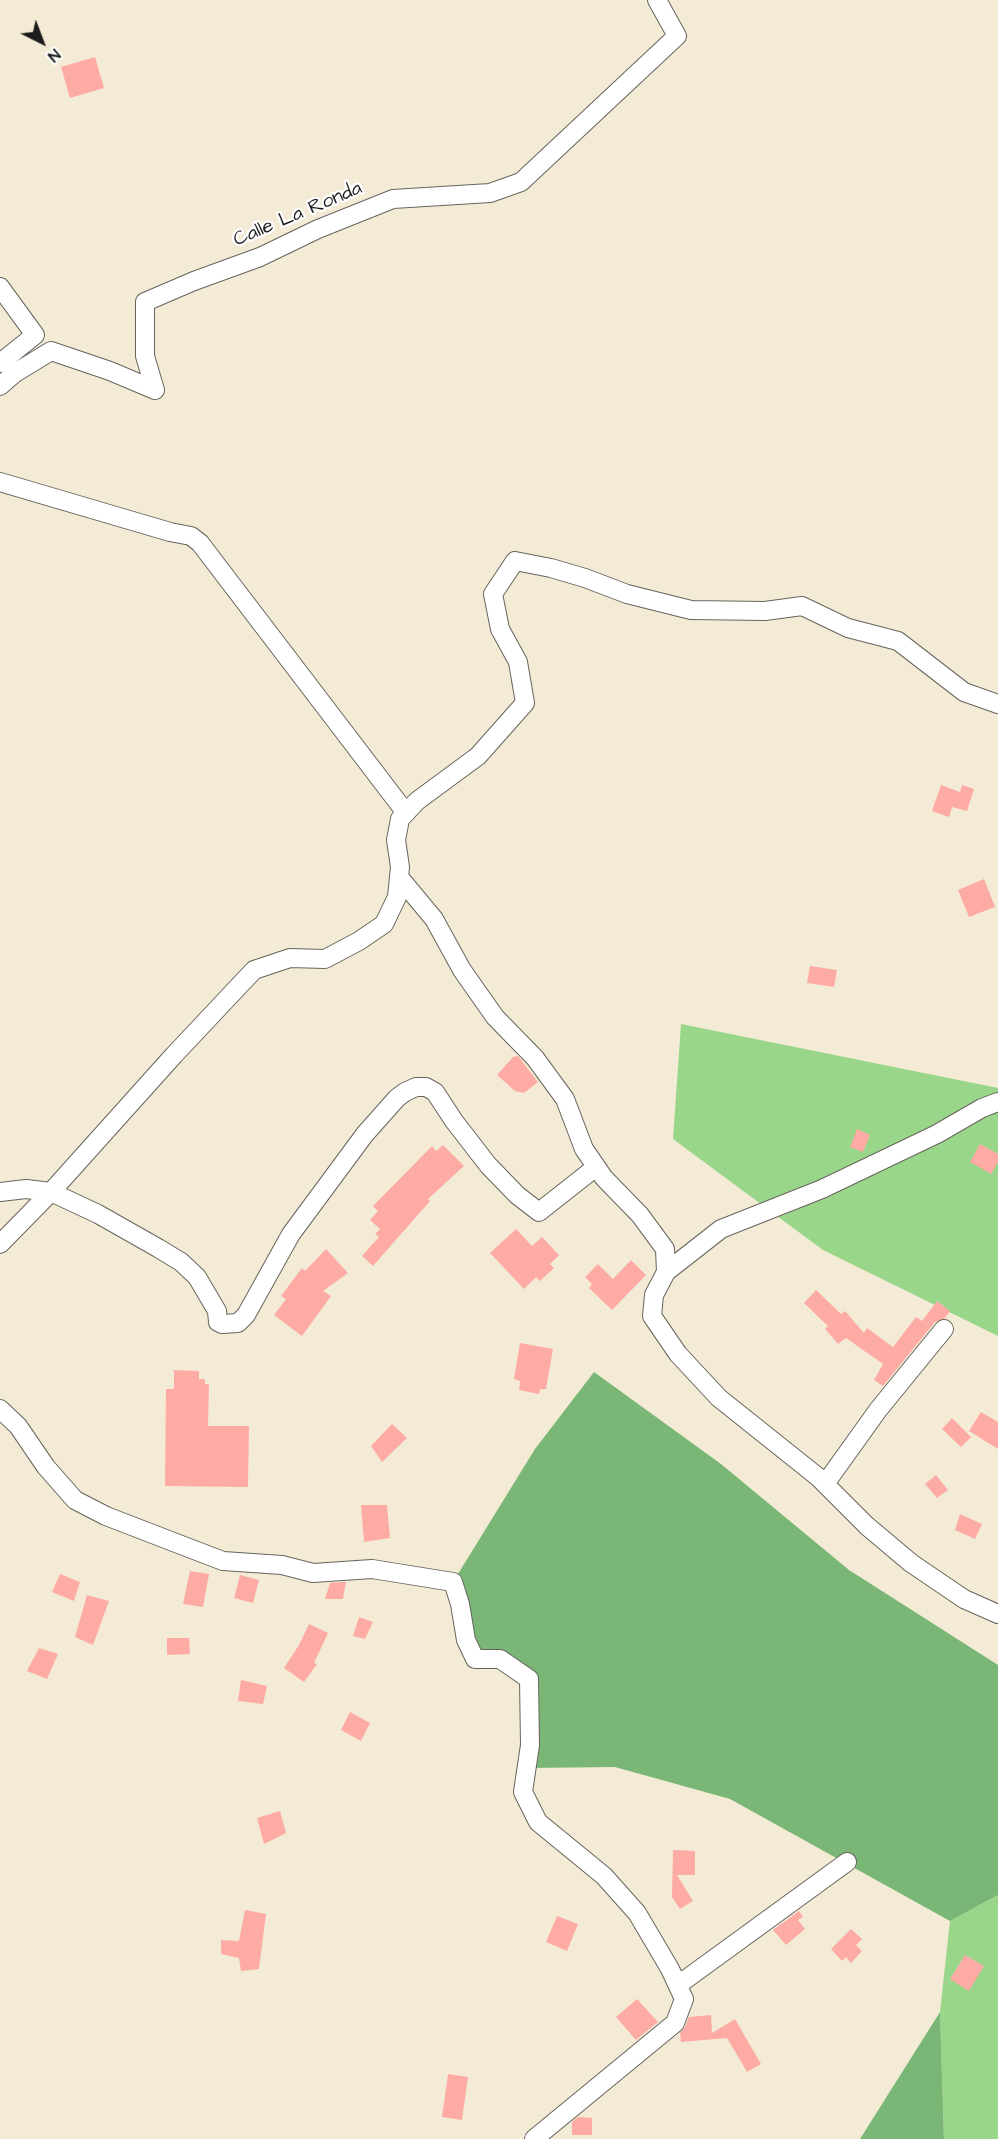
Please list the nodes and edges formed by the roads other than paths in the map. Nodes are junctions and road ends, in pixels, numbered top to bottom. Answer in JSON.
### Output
{"nodes":[{"id":1,"x":657,"y":0,"type":"edge"},
{"id":2,"x":0,"y":287,"type":"edge"},
{"id":3,"x":0,"y":363,"type":"edge"},
{"id":4,"x":0,"y":386,"type":"edge"},
{"id":5,"x":0,"y":482,"type":"edge"},
{"id":6,"x":998,"y":704,"type":"edge"},
{"id":7,"x":406,"y":813,"type":"junction"},
{"id":8,"x":399,"y":877,"type":"junction"},
{"id":9,"x":998,"y":1102,"type":"edge"},
{"id":10,"x":596,"y":1167,"type":"junction"},
{"id":11,"x":0,"y":1192,"type":"edge"},
{"id":12,"x":51,"y":1192,"type":"junction"},
{"id":13,"x":0,"y":1244,"type":"edge"},
{"id":14,"x":666,"y":1272,"type":"junction"},
{"id":15,"x":944,"y":1329,"type":"dead end"},
{"id":16,"x":0,"y":1409,"type":"edge"},
{"id":17,"x":825,"y":1484,"type":"junction"},
{"id":18,"x":998,"y":1614,"type":"edge"},
{"id":19,"x":847,"y":1862,"type":"dead end"},
{"id":20,"x":678,"y":1986,"type":"junction"},
{"id":21,"x":534,"y":2139,"type":"edge"}],
"edges":[{"from":1,"to":4,"type":"street","name":"Calle La Ronda"},
{"from":2,"to":3,"type":"street"},
{"from":5,"to":7,"type":"street"},
{"from":6,"to":7,"type":"street"},
{"from":7,"to":8,"type":"street"},
{"from":8,"to":10,"type":"street"},
{"from":8,"to":12,"type":"street"},
{"from":9,"to":14,"type":"street"},
{"from":10,"to":12,"type":"street"},
{"from":10,"to":14,"type":"street"},
{"from":11,"to":12,"type":"street"},
{"from":12,"to":13,"type":"street"},
{"from":14,"to":17,"type":"street"},
{"from":15,"to":17,"type":"street"},
{"from":16,"to":20,"type":"street"},
{"from":17,"to":18,"type":"street"},
{"from":19,"to":20,"type":"street"},
{"from":20,"to":21,"type":"street"}]}
